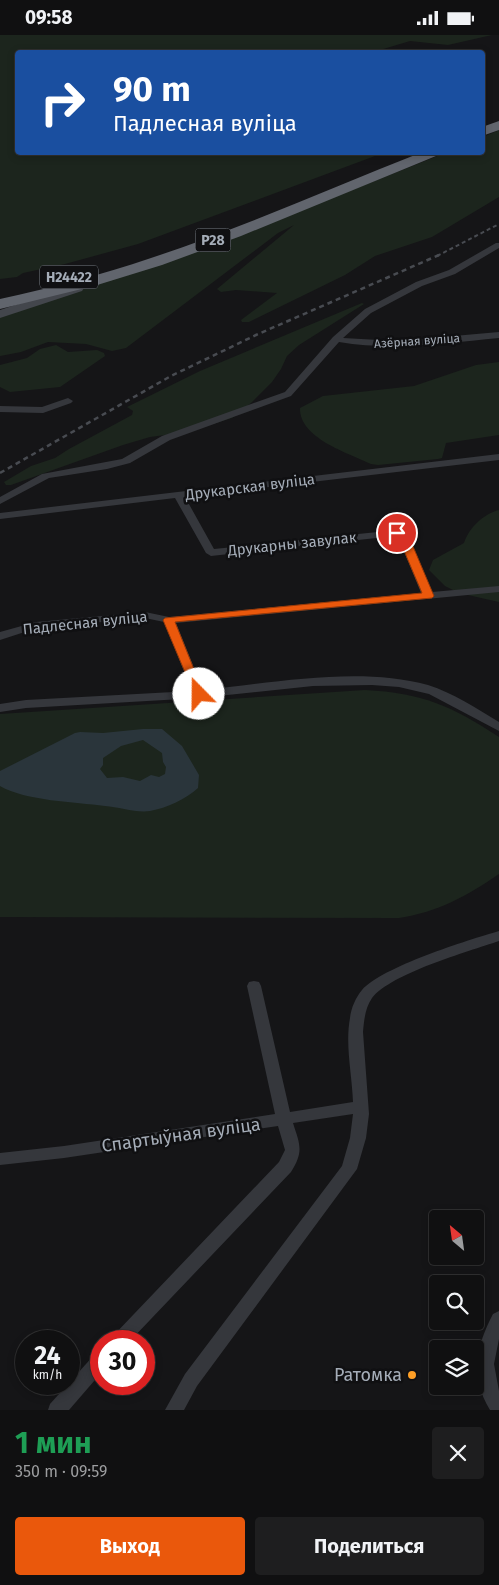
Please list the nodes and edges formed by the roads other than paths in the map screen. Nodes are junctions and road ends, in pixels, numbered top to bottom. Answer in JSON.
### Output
{"nodes":[{"id":1,"x":499,"y":117,"type":"edge"},
{"id":2,"x":485,"y":123,"type":"edge"},
{"id":3,"x":499,"y":125,"type":"edge"},
{"id":4,"x":485,"y":130,"type":"edge"},
{"id":5,"x":406,"y":155,"type":"edge"},
{"id":6,"x":426,"y":155,"type":"edge"},
{"id":7,"x":499,"y":245,"type":"edge"},
{"id":8,"x":138,"y":259,"type":"junction"},
{"id":9,"x":118,"y":274,"type":"junction"},
{"id":10,"x":0,"y":289,"type":"edge"},
{"id":11,"x":0,"y":297,"type":"edge"},
{"id":12,"x":0,"y":304,"type":"edge"},
{"id":13,"x":0,"y":314,"type":"edge"},
{"id":14,"x":499,"y":335,"type":"edge"},
{"id":15,"x":336,"y":339,"type":"junction"},
{"id":16,"x":68,"y":401,"type":"dead end"},
{"id":17,"x":0,"y":409,"type":"edge"},
{"id":18,"x":499,"y":457,"type":"edge"},
{"id":19,"x":178,"y":495,"type":"junction"},
{"id":20,"x":0,"y":501,"type":"edge"},
{"id":21,"x":0,"y":516,"type":"edge"},
{"id":22,"x":499,"y":589,"type":"edge"},
{"id":23,"x":428,"y":596,"type":"junction"},
{"id":24,"x":169,"y":620,"type":"junction"},
{"id":25,"x":0,"y":636,"type":"edge"},
{"id":26,"x":199,"y":694,"type":"junction"},
{"id":27,"x":0,"y":708,"type":"edge"},
{"id":28,"x":499,"y":727,"type":"edge"},
{"id":29,"x":499,"y":936,"type":"edge"},
{"id":30,"x":254,"y":986,"type":"dead end"},
{"id":31,"x":362,"y":1107,"type":"junction"},
{"id":32,"x":284,"y":1120,"type":"junction"},
{"id":33,"x":0,"y":1159,"type":"edge"},
{"id":34,"x":499,"y":1319,"type":"edge"},
{"id":35,"x":129,"y":1330,"type":"edge"},
{"id":36,"x":90,"y":1372,"type":"edge"},
{"id":37,"x":499,"y":1409,"type":"edge"},
{"id":38,"x":57,"y":1410,"type":"edge"},
{"id":39,"x":174,"y":1410,"type":"edge"}],
"edges":[{"from":1,"to":2,"type":"highway"},
{"from":3,"to":4,"type":"highway"},
{"from":5,"to":8,"type":"highway","number":"Р28"},
{"from":6,"to":9,"type":"highway","number":"Р28"},
{"from":7,"to":15,"type":"street"},
{"from":8,"to":10,"type":"highway","number":"Н24422"},
{"from":8,"to":11,"type":"highway","number":"Р28"},
{"from":9,"to":12,"type":"highway","number":"Р28"},
{"from":9,"to":13,"type":"street","number":"Н24422"},
{"from":14,"to":15,"type":"street","name":"Азёрная вуліца"},
{"from":15,"to":20,"type":"street"},
{"from":16,"to":17,"type":"street"},
{"from":18,"to":19,"type":"street","name":"Друкарская вуліца"},
{"from":19,"to":21,"type":"street","name":"Друкарская вуліца"},
{"from":19,"to":23,"type":"street","name":"Друкарны завулак"},
{"from":22,"to":23,"type":"street","name":"Падлесная вуліца"},
{"from":23,"to":24,"type":"street","name":"Падлесная вуліца"},
{"from":24,"to":25,"type":"street","name":"Падлесная вуліца"},
{"from":24,"to":26,"type":"street"},
{"from":26,"to":27,"type":"street"},
{"from":26,"to":28,"type":"street"},
{"from":29,"to":31,"type":"street"},
{"from":30,"to":32,"type":"street"},
{"from":31,"to":32,"type":"street","name":"Спартыўная вуліца"},
{"from":31,"to":39,"type":"street"},
{"from":32,"to":33,"type":"street","name":"Спартыўная вуліца"},
{"from":32,"to":35,"type":"street"},
{"from":34,"to":37,"type":"street"},
{"from":36,"to":38,"type":"street"}]}
